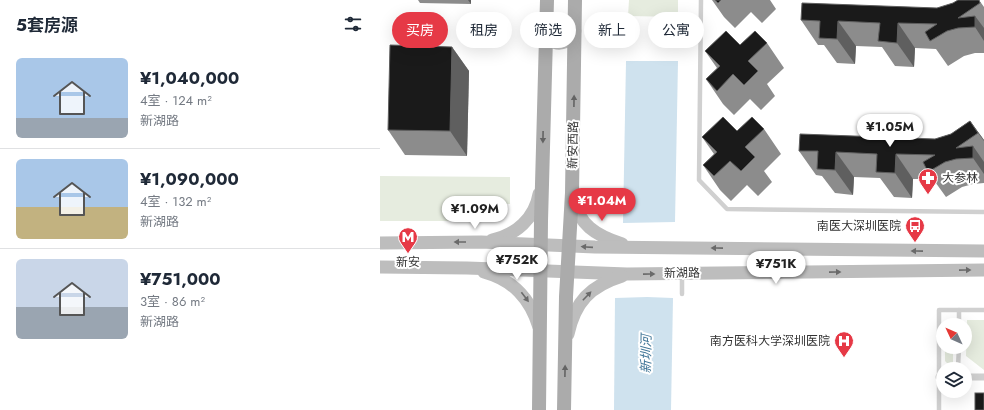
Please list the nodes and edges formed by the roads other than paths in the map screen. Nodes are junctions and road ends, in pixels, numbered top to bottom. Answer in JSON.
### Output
{"nodes":[{"id":1,"x":547,"y":0,"type":"edge"},
{"id":2,"x":575,"y":0,"type":"edge"},
{"id":3,"x":701,"y":0,"type":"edge"},
{"id":4,"x":547,"y":12,"type":"edge"},
{"id":5,"x":575,"y":12,"type":"edge"},
{"id":6,"x":546,"y":48,"type":"edge"},
{"id":7,"x":575,"y":48,"type":"edge"},
{"id":8,"x":542,"y":172,"type":"junction"},
{"id":9,"x":572,"y":193,"type":"junction"},
{"id":10,"x":984,"y":212,"type":"edge"},
{"id":11,"x":481,"y":242,"type":"junction"},
{"id":12,"x":380,"y":243,"type":"edge"},
{"id":13,"x":541,"y":244,"type":"junction"},
{"id":14,"x":569,"y":246,"type":"junction"},
{"id":15,"x":633,"y":247,"type":"junction"},
{"id":16,"x":984,"y":251,"type":"edge"},
{"id":17,"x":380,"y":267,"type":"edge"},
{"id":18,"x":467,"y":268,"type":"junction"},
{"id":19,"x":541,"y":270,"type":"junction"},
{"id":20,"x":984,"y":270,"type":"edge"},
{"id":21,"x":568,"y":271,"type":"junction"},
{"id":22,"x":682,"y":273,"type":"junction"},
{"id":23,"x":627,"y":274,"type":"junction"},
{"id":24,"x":682,"y":294,"type":"dead end"},
{"id":25,"x":960,"y":310,"type":"junction"},
{"id":26,"x":984,"y":310,"type":"edge"},
{"id":27,"x":959,"y":318,"type":"edge"},
{"id":28,"x":540,"y":328,"type":"junction"},
{"id":29,"x":566,"y":344,"type":"junction"},
{"id":30,"x":941,"y":362,"type":"edge"},
{"id":31,"x":972,"y":377,"type":"edge"},
{"id":32,"x":984,"y":377,"type":"edge"},
{"id":33,"x":940,"y":398,"type":"edge"},
{"id":34,"x":539,"y":410,"type":"edge"},
{"id":35,"x":564,"y":410,"type":"edge"},
{"id":36,"x":939,"y":410,"type":"edge"}],
"edges":[{"from":1,"to":4,"type":"main road"},
{"from":2,"to":5,"type":"main road","name":"新安西路"},
{"from":3,"to":10,"type":"lane"},
{"from":6,"to":8,"type":"main road","one_way":true},
{"from":9,"to":7,"type":"main road","name":"新安西路","one_way":true},
{"from":8,"to":11,"type":"main road"},
{"from":8,"to":13,"type":"main road"},
{"from":9,"to":14,"type":"main road","name":"新安西路"},
{"from":9,"to":15,"type":"main road"},
{"from":11,"to":12,"type":"main road","name":"新湖路","one_way":true},
{"from":11,"to":13,"type":"main road","name":"新湖路"},
{"from":13,"to":14,"type":"main road","name":"新湖路"},
{"from":13,"to":19,"type":"main road"},
{"from":15,"to":14,"type":"main road","name":"新湖路","one_way":true},
{"from":14,"to":21,"type":"main road","name":"新安西路"},
{"from":16,"to":15,"type":"main road","name":"新湖路","one_way":true},
{"from":17,"to":18,"type":"main road","name":"新湖路"},
{"from":18,"to":19,"type":"main road","name":"新湖路"},
{"from":18,"to":28,"type":"main road","one_way":true},
{"from":19,"to":21,"type":"main road","name":"新湖路"},
{"from":19,"to":28,"type":"main road"},
{"from":22,"to":20,"type":"main road","name":"新湖路","one_way":true},
{"from":21,"to":23,"type":"main road","name":"新湖路"},
{"from":21,"to":29,"type":"main road","name":"新安西路"},
{"from":23,"to":22,"type":"main road","name":"新湖路","one_way":true},
{"from":22,"to":24,"type":"lane"},
{"from":29,"to":23,"type":"main road","one_way":true},
{"from":25,"to":26,"type":"lane"},
{"from":25,"to":27,"type":"lane"},
{"from":25,"to":30,"type":"lane"},
{"from":28,"to":34,"type":"main road"},
{"from":35,"to":29,"type":"main road","name":"新安西路","one_way":true},
{"from":31,"to":32,"type":"street"},
{"from":33,"to":36,"type":"lane"}]}
